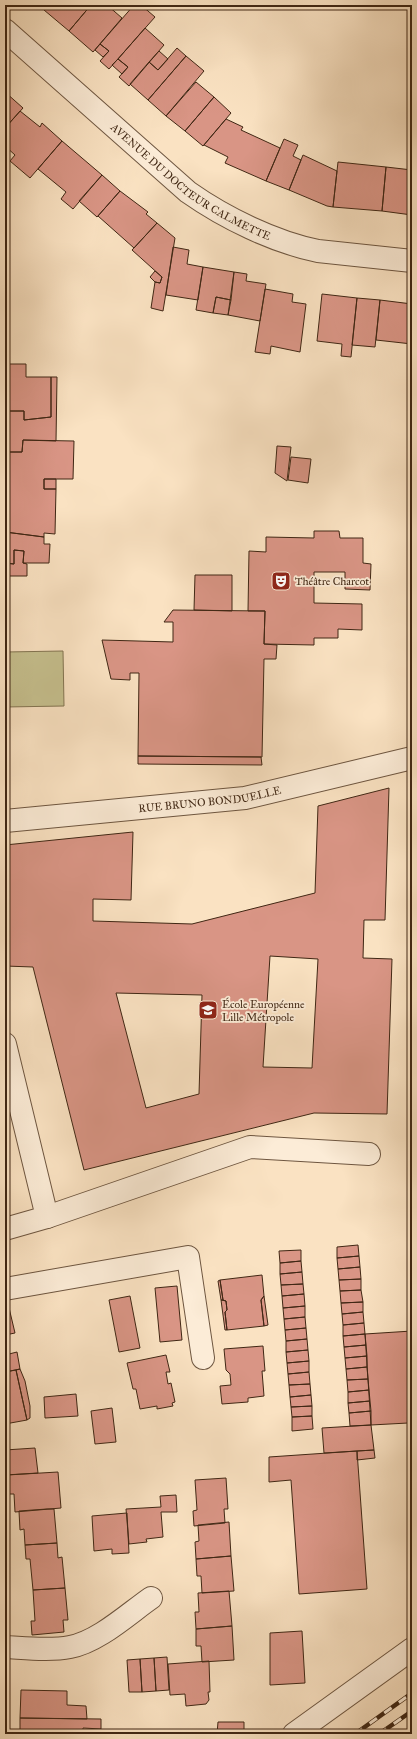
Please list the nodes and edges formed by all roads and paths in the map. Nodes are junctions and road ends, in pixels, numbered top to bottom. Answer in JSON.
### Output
{"nodes":[{"id":1,"x":5,"y":30,"type":"edge"},
{"id":2,"x":412,"y":261,"type":"edge"},
{"id":3,"x":412,"y":758,"type":"edge"},
{"id":4,"x":5,"y":821,"type":"edge"},
{"id":5,"x":5,"y":1044,"type":"edge"},
{"id":6,"x":369,"y":1154,"type":"dead end"},
{"id":7,"x":47,"y":1217,"type":"junction"},
{"id":8,"x":5,"y":1228,"type":"edge"},
{"id":9,"x":5,"y":1289,"type":"edge"},
{"id":10,"x":204,"y":1358,"type":"dead end"},
{"id":11,"x":151,"y":1598,"type":"dead end"},
{"id":12,"x":5,"y":1647,"type":"edge"},
{"id":13,"x":412,"y":1649,"type":"edge"},
{"id":14,"x":294,"y":1734,"type":"edge"}],
"edges":[{"from":1,"to":2,"type":"street","name":"AVENUE DU DOCTEUR CALMETTE"},
{"from":3,"to":4,"type":"street","name":"RUE BRUNO BONDUELLE"},
{"from":5,"to":7,"type":"street"},
{"from":6,"to":7,"type":"street"},
{"from":7,"to":8,"type":"street"},
{"from":9,"to":10,"type":"street"},
{"from":11,"to":12,"type":"street"},
{"from":13,"to":14,"type":"street"}]}
